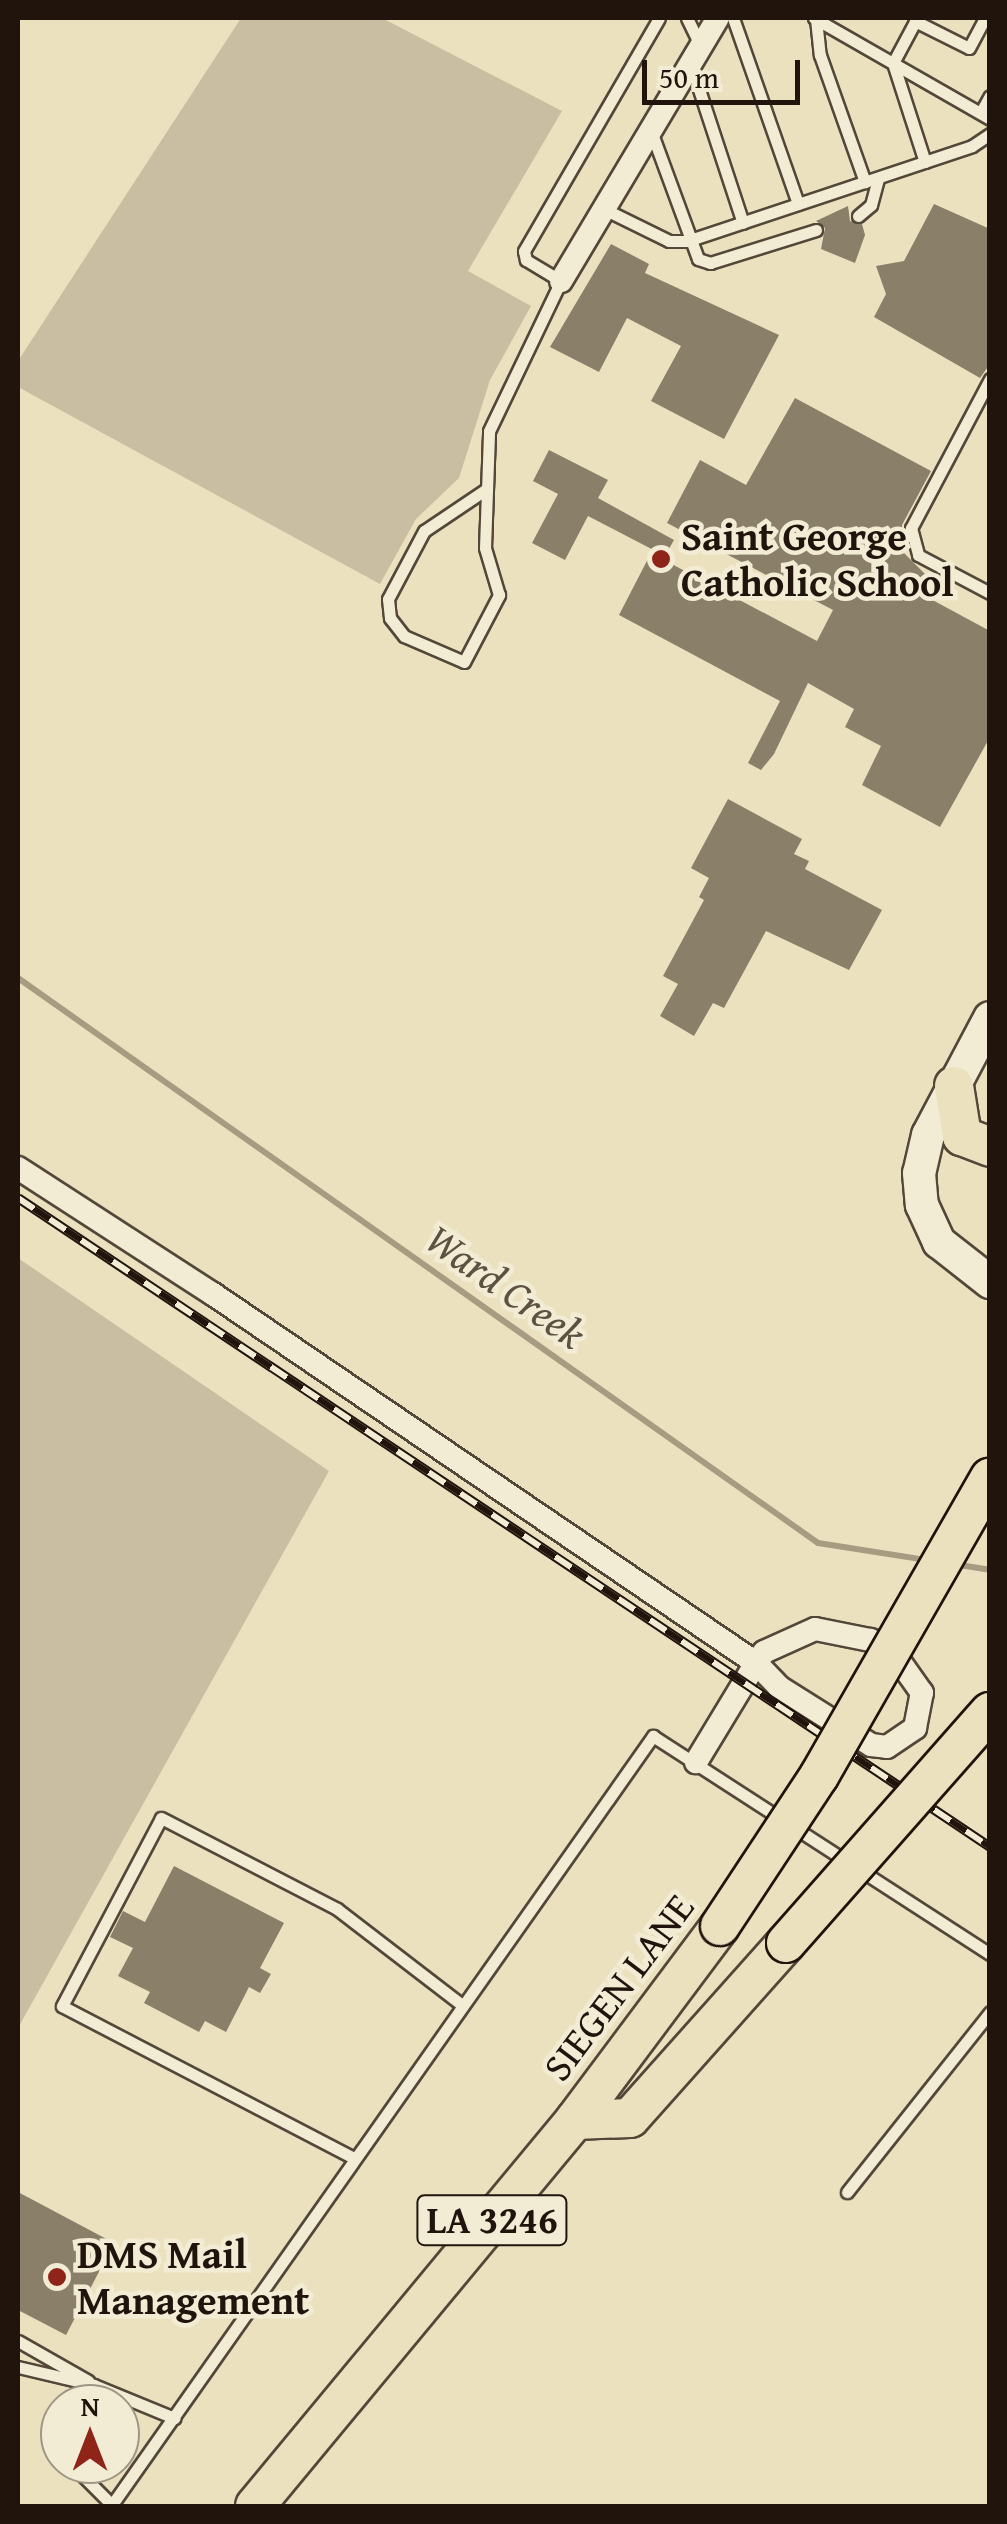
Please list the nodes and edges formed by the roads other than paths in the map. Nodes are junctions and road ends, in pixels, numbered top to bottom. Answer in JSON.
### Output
{"nodes":[{"id":1,"x":659,"y":18,"type":"edge"},
{"id":2,"x":687,"y":18,"type":"edge"},
{"id":3,"x":718,"y":18,"type":"edge"},
{"id":4,"x":733,"y":18,"type":"edge"},
{"id":5,"x":815,"y":18,"type":"edge"},
{"id":6,"x":985,"y":18,"type":"edge"},
{"id":7,"x":916,"y":19,"type":"edge"},
{"id":8,"x":696,"y":56,"type":"junction"},
{"id":9,"x":893,"y":63,"type":"junction"},
{"id":10,"x":990,"y":96,"type":"edge"},
{"id":11,"x":985,"y":115,"type":"edge"},
{"id":12,"x":651,"y":130,"type":"junction"},
{"id":13,"x":990,"y":134,"type":"edge"},
{"id":14,"x":925,"y":162,"type":"junction"},
{"id":15,"x":872,"y":180,"type":"junction"},
{"id":16,"x":798,"y":204,"type":"junction"},
{"id":17,"x":604,"y":209,"type":"junction"},
{"id":18,"x":858,"y":216,"type":"dead end"},
{"id":19,"x":743,"y":223,"type":"junction"},
{"id":20,"x":816,"y":230,"type":"dead end"},
{"id":21,"x":687,"y":241,"type":"junction"},
{"id":22,"x":561,"y":281,"type":"junction"},
{"id":23,"x":990,"y":380,"type":"edge"},
{"id":24,"x":485,"y":490,"type":"junction"},
{"id":25,"x":990,"y":593,"type":"edge"},
{"id":26,"x":990,"y":1018,"type":"edge"},
{"id":27,"x":954,"y":1086,"type":"junction"},
{"id":28,"x":990,"y":1147,"type":"edge"},
{"id":29,"x":18,"y":1168,"type":"edge"},
{"id":30,"x":990,"y":1282,"type":"edge"},
{"id":31,"x":990,"y":1477,"type":"edge"},
{"id":32,"x":756,"y":1663,"type":"junction"},
{"id":33,"x":990,"y":1712,"type":"edge"},
{"id":34,"x":696,"y":1762,"type":"junction"},
{"id":35,"x":990,"y":1954,"type":"edge"},
{"id":36,"x":462,"y":2005,"type":"junction"},
{"id":37,"x":990,"y":2012,"type":"edge"},
{"id":38,"x":575,"y":2120,"type":"junction"},
{"id":39,"x":354,"y":2158,"type":"junction"},
{"id":40,"x":847,"y":2192,"type":"dead end"},
{"id":41,"x":18,"y":2341,"type":"edge"},
{"id":42,"x":18,"y":2367,"type":"edge"},
{"id":43,"x":90,"y":2384,"type":"edge"},
{"id":44,"x":92,"y":2384,"type":"edge"},
{"id":45,"x":140,"y":2404,"type":"edge"},
{"id":46,"x":174,"y":2418,"type":"junction"},
{"id":47,"x":90,"y":2484,"type":"edge"},
{"id":48,"x":111,"y":2506,"type":"edge"},
{"id":49,"x":255,"y":2506,"type":"edge"}],
"edges":[{"from":1,"to":22,"type":"lane"},
{"from":2,"to":8,"type":"lane"},
{"from":3,"to":8,"type":"street"},
{"from":4,"to":16,"type":"lane"},
{"from":5,"to":9,"type":"lane"},
{"from":5,"to":15,"type":"lane"},
{"from":6,"to":7,"type":"lane"},
{"from":7,"to":9,"type":"lane"},
{"from":8,"to":12,"type":"street"},
{"from":8,"to":19,"type":"lane"},
{"from":9,"to":11,"type":"lane"},
{"from":9,"to":14,"type":"lane"},
{"from":10,"to":11,"type":"lane"},
{"from":12,"to":17,"type":"street"},
{"from":12,"to":21,"type":"lane"},
{"from":13,"to":14,"type":"lane"},
{"from":14,"to":15,"type":"lane"},
{"from":15,"to":16,"type":"lane"},
{"from":15,"to":18,"type":"lane"},
{"from":16,"to":19,"type":"lane"},
{"from":17,"to":21,"type":"lane"},
{"from":17,"to":22,"type":"street"},
{"from":19,"to":21,"type":"lane"},
{"from":20,"to":21,"type":"lane"},
{"from":22,"to":24,"type":"lane"},
{"from":23,"to":25,"type":"lane"},
{"from":24,"to":24,"type":"lane"},
{"from":26,"to":27,"type":"street"},
{"from":27,"to":28,"type":"main road"},
{"from":27,"to":30,"type":"street"},
{"from":29,"to":32,"type":"street"},
{"from":31,"to":38,"type":"main road","name":"SIEGEN LANE","number":"LA 3246","bridge":true},
{"from":32,"to":32,"type":"street"},
{"from":32,"to":34,"type":"street"},
{"from":33,"to":38,"type":"main road","bridge":true},
{"from":34,"to":35,"type":"lane"},
{"from":34,"to":36,"type":"lane"},
{"from":36,"to":39,"type":"lane"},
{"from":36,"to":39,"type":"lane"},
{"from":37,"to":40,"type":"lane"},
{"from":38,"to":49,"type":"main road","name":"SIEGEN LANE","number":"LA 3246"},
{"from":39,"to":46,"type":"lane"},
{"from":41,"to":44,"type":"lane"},
{"from":42,"to":43,"type":"lane"},
{"from":45,"to":46,"type":"lane"},
{"from":46,"to":48,"type":"lane"},
{"from":47,"to":48,"type":"lane"}]}
